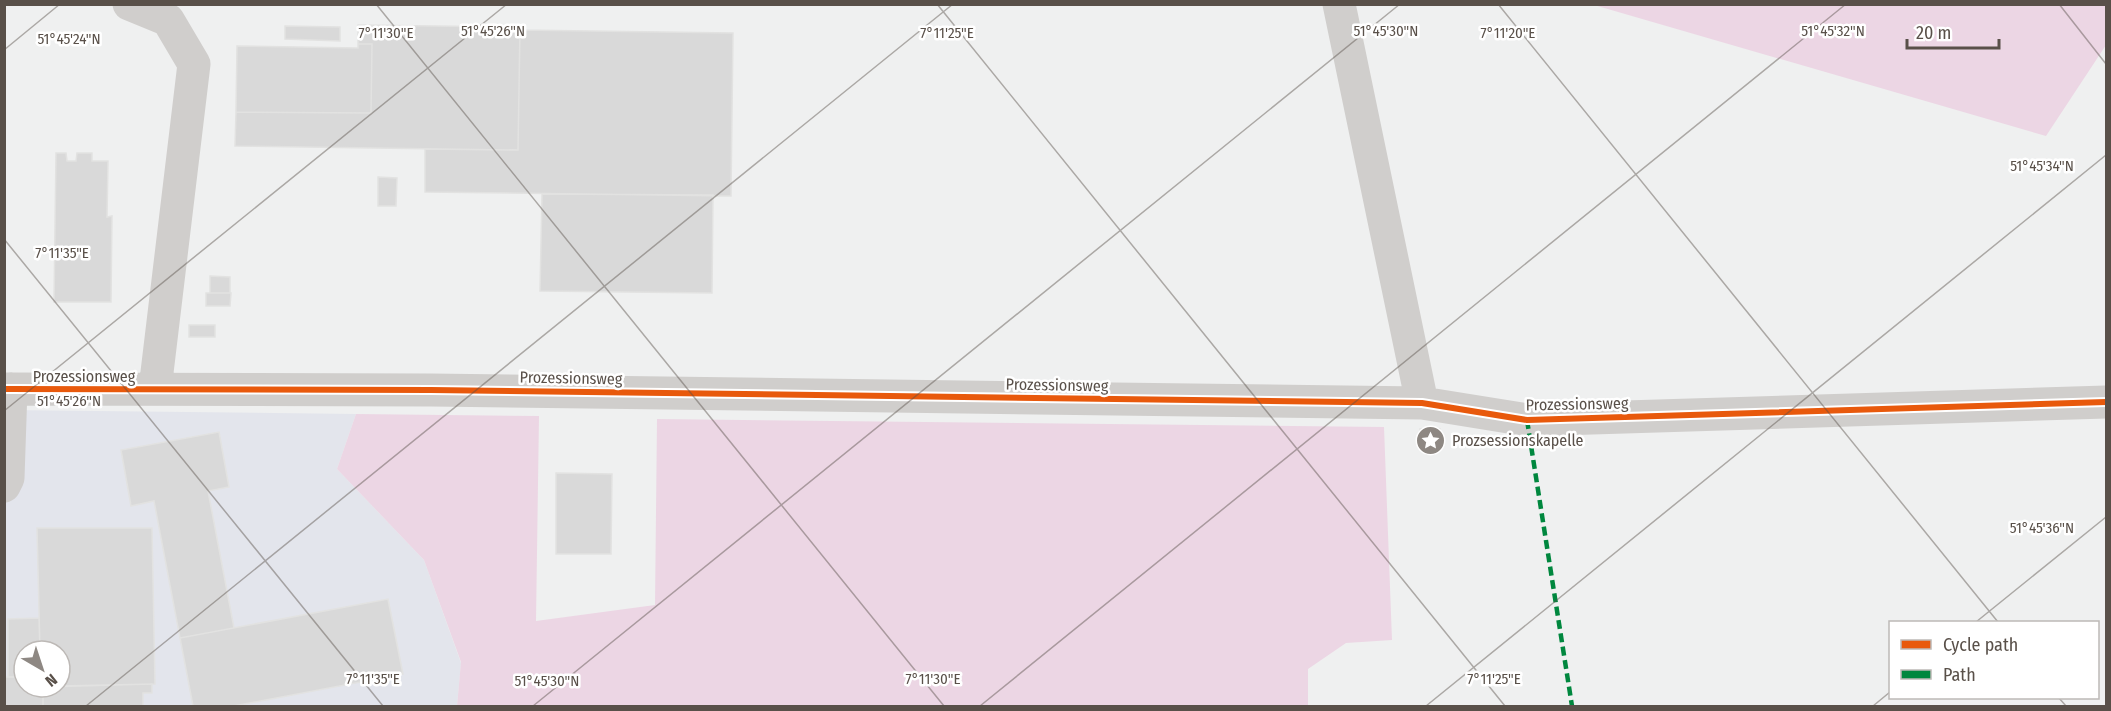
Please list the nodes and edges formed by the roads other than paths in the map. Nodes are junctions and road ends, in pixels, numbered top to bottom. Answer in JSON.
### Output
{"nodes":[{"id":1,"x":129,"y":4,"type":"edge"},
{"id":2,"x":1339,"y":4,"type":"edge"},
{"id":3,"x":8,"y":389,"type":"edge"},
{"id":4,"x":155,"y":389,"type":"junction"},
{"id":5,"x":2106,"y":402,"type":"edge"},
{"id":6,"x":1422,"y":403,"type":"junction"},
{"id":7,"x":4,"y":486,"type":"edge"}],
"edges":[{"from":1,"to":4,"type":"street"},
{"from":2,"to":6,"type":"street"},
{"from":3,"to":4,"type":"street","name":"Prozessionsweg"},
{"from":3,"to":7,"type":"street"},
{"from":4,"to":6,"type":"street","name":"Prozessionsweg"},
{"from":5,"to":6,"type":"street","name":"Prozessionsweg"}]}
